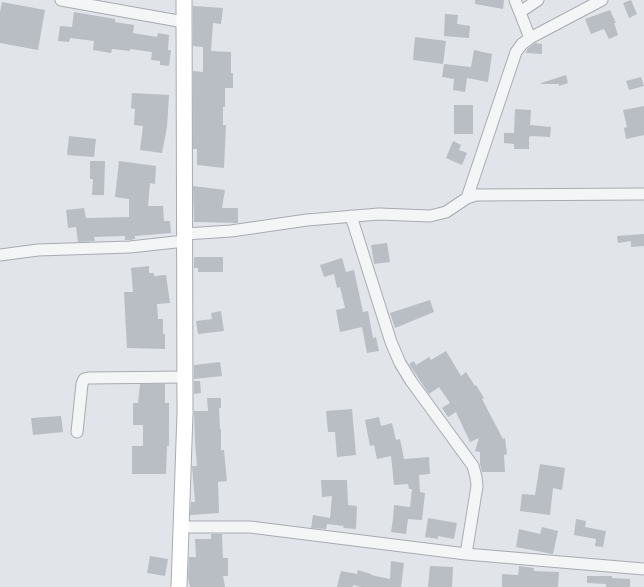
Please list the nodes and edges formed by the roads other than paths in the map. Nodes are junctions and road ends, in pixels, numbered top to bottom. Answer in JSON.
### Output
{"nodes":[{"id":1,"x":61,"y":0,"type":"edge"},
{"id":2,"x":184,"y":0,"type":"edge"},
{"id":3,"x":515,"y":0,"type":"edge"},
{"id":4,"x":538,"y":0,"type":"edge"},
{"id":5,"x":602,"y":0,"type":"edge"},
{"id":6,"x":520,"y":12,"type":"junction"},
{"id":7,"x":184,"y":22,"type":"junction"},
{"id":8,"x":530,"y":38,"type":"junction"},
{"id":9,"x":644,"y":194,"type":"edge"},
{"id":10,"x":467,"y":198,"type":"junction"},
{"id":11,"x":351,"y":216,"type":"junction"},
{"id":12,"x":185,"y":238,"type":"junction"},
{"id":13,"x":0,"y":254,"type":"edge"},
{"id":14,"x":185,"y":377,"type":"junction"},
{"id":15,"x":77,"y":432,"type":"dead end"},
{"id":16,"x":180,"y":526,"type":"junction"},
{"id":17,"x":466,"y":554,"type":"junction"},
{"id":18,"x":644,"y":569,"type":"edge"},
{"id":19,"x":179,"y":587,"type":"edge"}],
"edges":[{"from":1,"to":7,"type":"street"},
{"from":2,"to":7,"type":"street"},
{"from":3,"to":6,"type":"street"},
{"from":4,"to":6,"type":"street"},
{"from":5,"to":8,"type":"street"},
{"from":6,"to":8,"type":"street"},
{"from":7,"to":12,"type":"street"},
{"from":8,"to":10,"type":"street"},
{"from":9,"to":10,"type":"street"},
{"from":10,"to":11,"type":"street"},
{"from":11,"to":12,"type":"street"},
{"from":11,"to":17,"type":"street"},
{"from":12,"to":13,"type":"street"},
{"from":12,"to":14,"type":"street"},
{"from":14,"to":15,"type":"street"},
{"from":14,"to":16,"type":"street"},
{"from":16,"to":17,"type":"street"},
{"from":16,"to":19,"type":"street"},
{"from":17,"to":18,"type":"street"}]}
